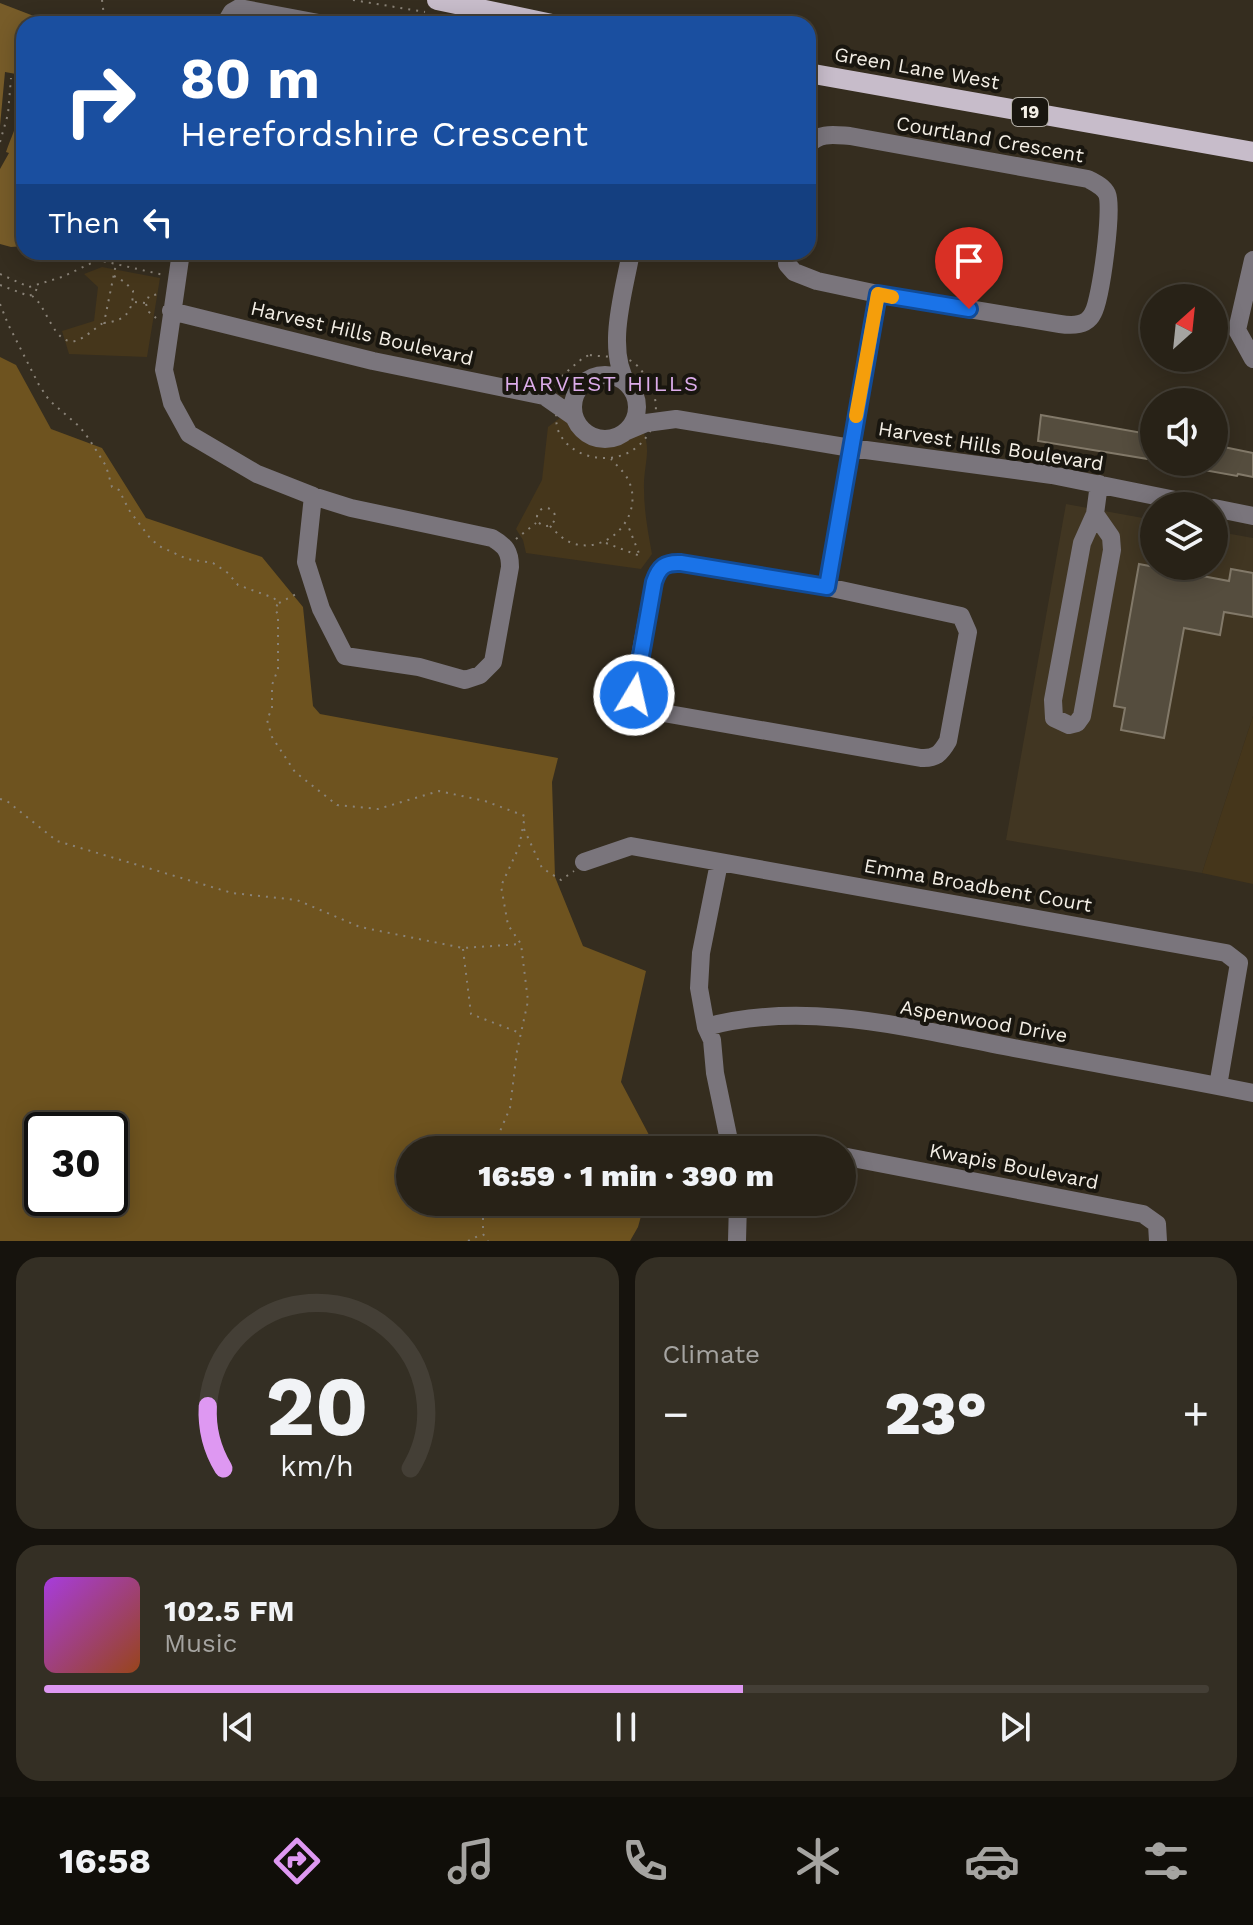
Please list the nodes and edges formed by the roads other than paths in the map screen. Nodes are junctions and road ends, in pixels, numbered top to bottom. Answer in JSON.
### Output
{"nodes":[{"id":1,"x":431,"y":6,"type":"edge"},
{"id":2,"x":230,"y":16,"type":"edge"},
{"id":3,"x":282,"y":16,"type":"edge"},
{"id":4,"x":498,"y":16,"type":"edge"},
{"id":5,"x":816,"y":74,"type":"edge"},
{"id":6,"x":816,"y":139,"type":"edge"},
{"id":7,"x":1253,"y":152,"type":"edge"},
{"id":8,"x":180,"y":260,"type":"edge"},
{"id":9,"x":630,"y":260,"type":"edge"},
{"id":10,"x":787,"y":260,"type":"edge"},
{"id":11,"x":1253,"y":260,"type":"edge"},
{"id":12,"x":878,"y":294,"type":"junction"},
{"id":13,"x":171,"y":311,"type":"junction"},
{"id":14,"x":613,"y":354,"type":"junction"},
{"id":15,"x":1253,"y":359,"type":"edge"},
{"id":16,"x":586,"y":382,"type":"junction"},
{"id":17,"x":631,"y":390,"type":"junction"},
{"id":18,"x":554,"y":397,"type":"junction"},
{"id":19,"x":654,"y":416,"type":"junction"},
{"id":20,"x":574,"y":417,"type":"junction"},
{"id":21,"x":627,"y":431,"type":"junction"},
{"id":22,"x":851,"y":448,"type":"junction"},
{"id":23,"x":1099,"y":484,"type":"junction"},
{"id":24,"x":1140,"y":493,"type":"edge"},
{"id":25,"x":313,"y":496,"type":"junction"},
{"id":26,"x":1228,"y":511,"type":"edge"},
{"id":27,"x":1095,"y":514,"type":"junction"},
{"id":28,"x":1253,"y":516,"type":"edge"},
{"id":29,"x":827,"y":587,"type":"junction"},
{"id":30,"x":584,"y":862,"type":"road end"},
{"id":31,"x":719,"y":863,"type":"junction"},
{"id":32,"x":706,"y":1027,"type":"junction"},
{"id":33,"x":1218,"y":1086,"type":"junction"},
{"id":34,"x":1253,"y":1093,"type":"edge"},
{"id":35,"x":728,"y":1136,"type":"edge"},
{"id":36,"x":856,"y":1159,"type":"edge"},
{"id":37,"x":738,"y":1216,"type":"edge"},
{"id":38,"x":737,"y":1241,"type":"edge"},
{"id":39,"x":1158,"y":1241,"type":"edge"}],
"edges":[{"from":1,"to":4,"type":"main road"},
{"from":2,"to":3,"type":"street"},
{"from":5,"to":7,"type":"main road","name":"Green Lane West","number":"19"},
{"from":6,"to":12,"type":"street","name":"Courtland Crescent"},
{"from":8,"to":13,"type":"street"},
{"from":9,"to":14,"type":"street"},
{"from":10,"to":12,"type":"street","name":"Courtland Crescent"},
{"from":11,"to":15,"type":"street"},
{"from":12,"to":22,"type":"street"},
{"from":13,"to":18,"type":"street","name":"Harvest Hills Boulevard"},
{"from":13,"to":25,"type":"street"},
{"from":14,"to":16,"type":"street"},
{"from":14,"to":17,"type":"street"},
{"from":16,"to":17,"type":"street"},
{"from":16,"to":18,"type":"street"},
{"from":16,"to":20,"type":"street"},
{"from":17,"to":19,"type":"street","name":"Harvest Hills Boulevard"},
{"from":17,"to":21,"type":"street"},
{"from":18,"to":20,"type":"street","name":"Harvest Hills Boulevard"},
{"from":19,"to":21,"type":"street"},
{"from":19,"to":22,"type":"street","name":"Harvest Hills Boulevard"},
{"from":20,"to":21,"type":"street"},
{"from":22,"to":23,"type":"street","name":"Harvest Hills Boulevard"},
{"from":22,"to":29,"type":"street"},
{"from":23,"to":24,"type":"street","name":"Harvest Hills Boulevard"},
{"from":23,"to":27,"type":"street"},
{"from":25,"to":25,"type":"street"},
{"from":26,"to":28,"type":"street"},
{"from":27,"to":27,"type":"street"},
{"from":29,"to":29,"type":"street"},
{"from":30,"to":31,"type":"street","name":"Emma Broadbent Court"},
{"from":31,"to":32,"type":"street"},
{"from":31,"to":33,"type":"street","name":"Emma Broadbent Court"},
{"from":32,"to":33,"type":"street","name":"Aspenwood Drive"},
{"from":32,"to":35,"type":"street"},
{"from":33,"to":34,"type":"street","name":"Aspenwood Drive"},
{"from":36,"to":39,"type":"street","name":"Kwapis Boulevard"},
{"from":37,"to":38,"type":"street"}]}
